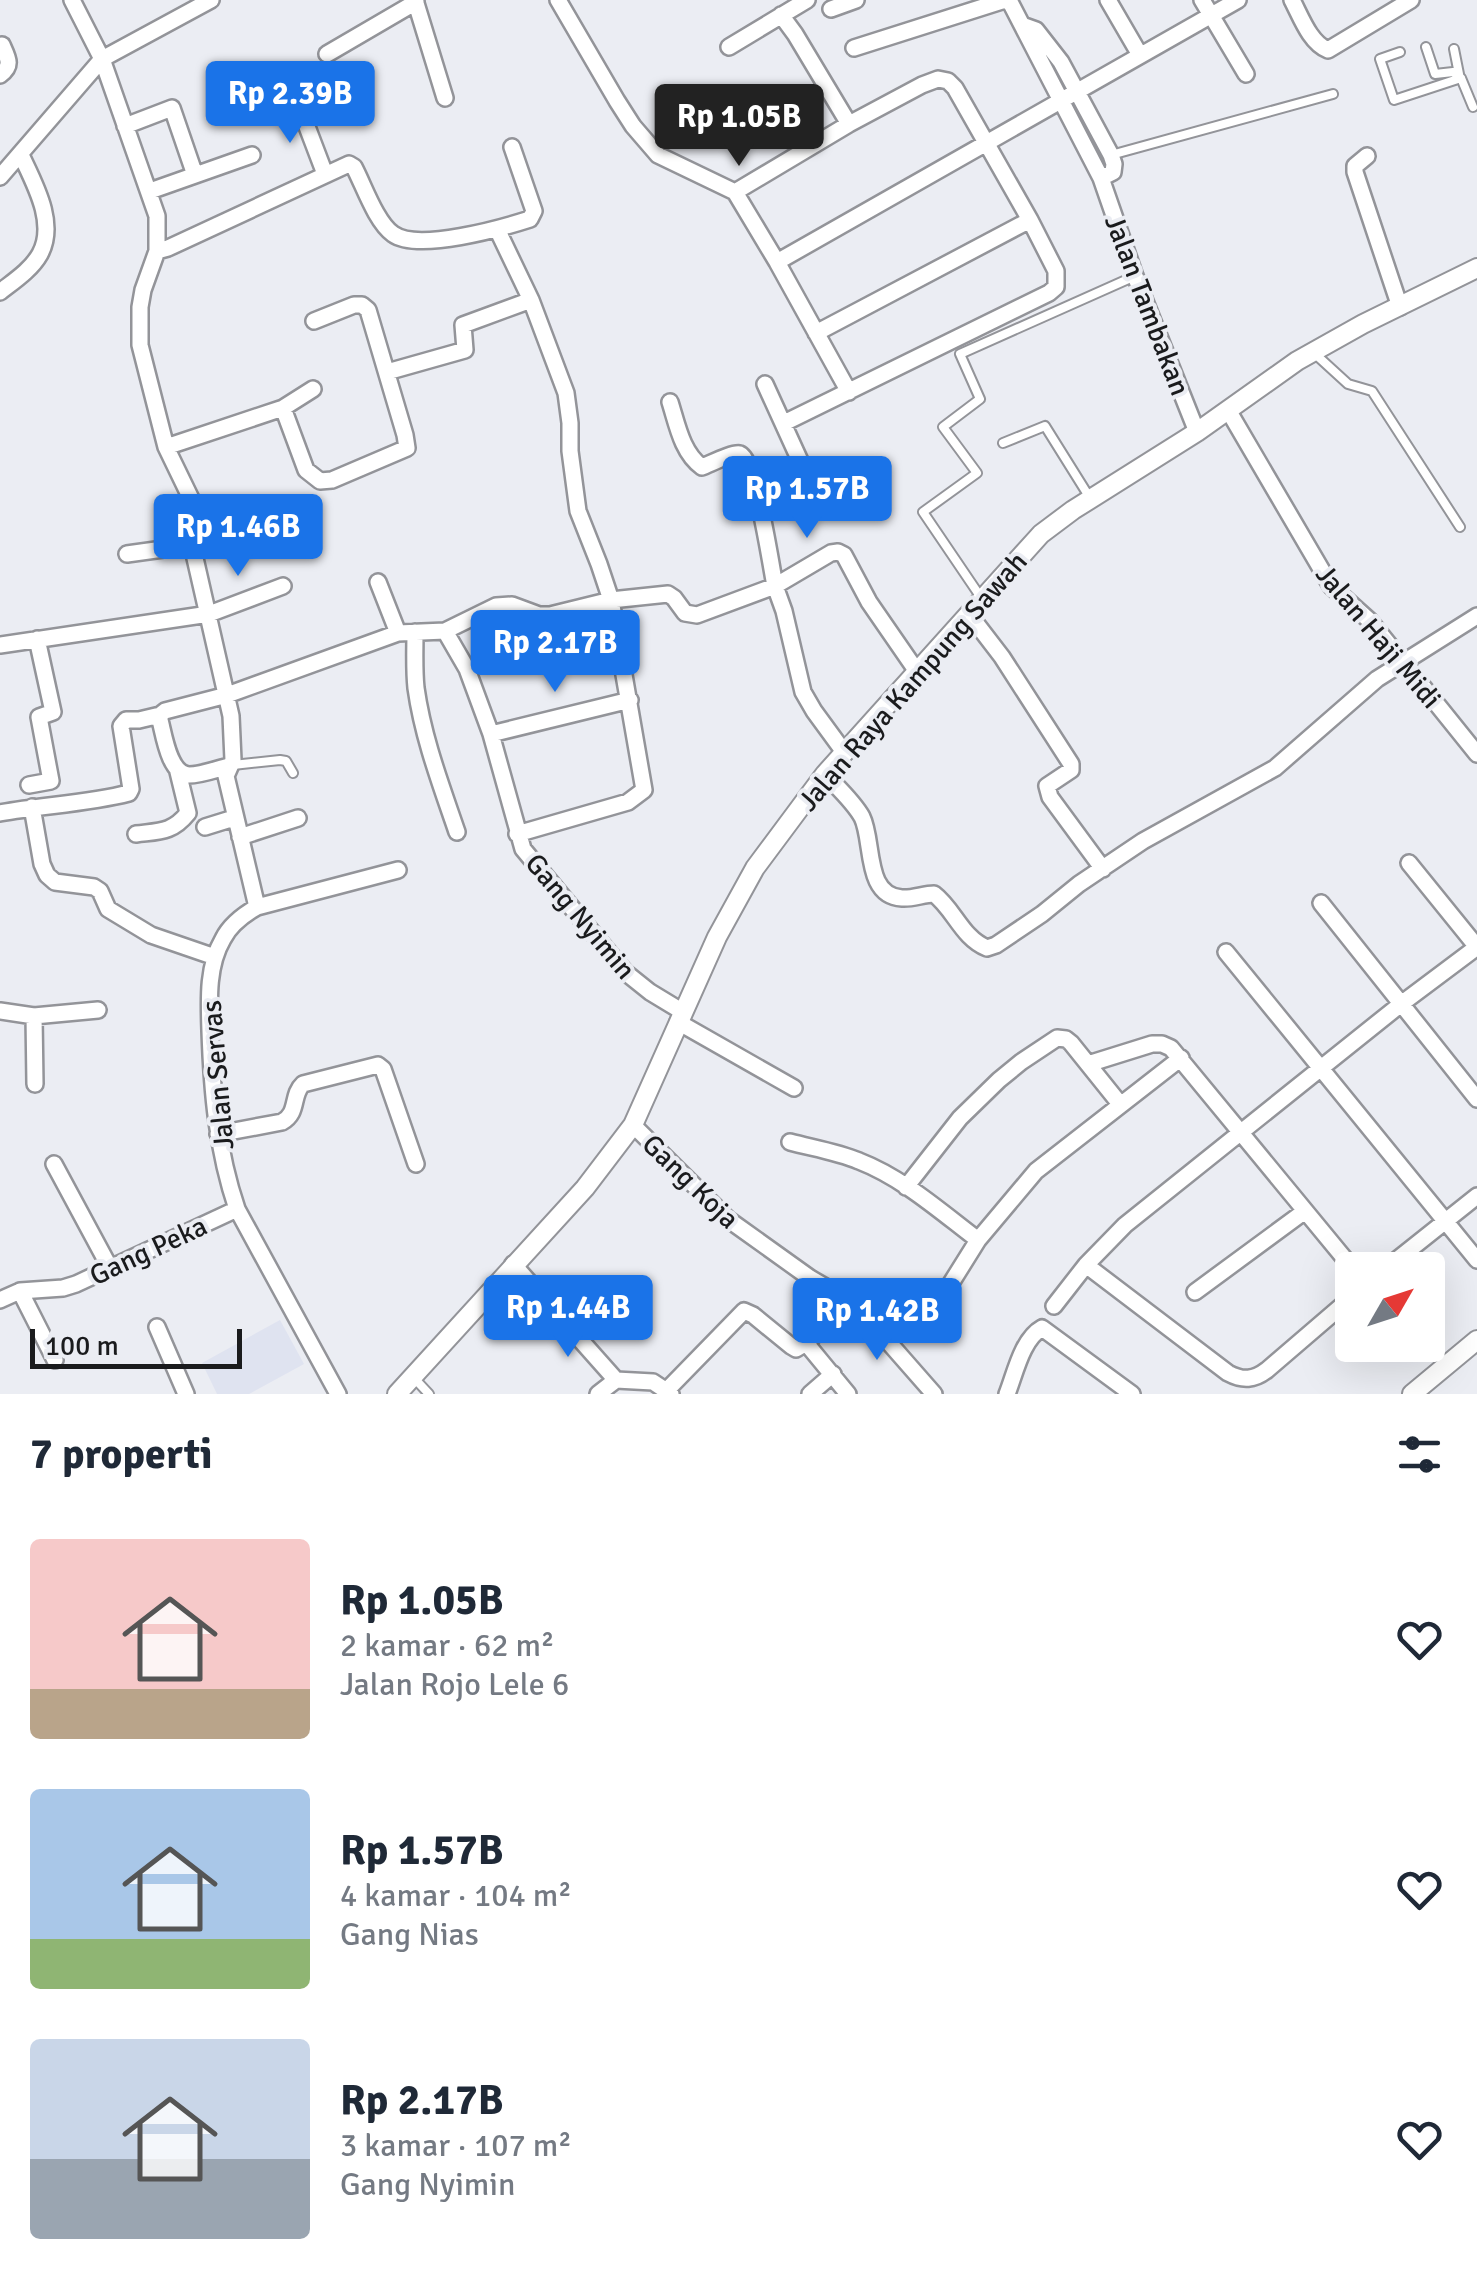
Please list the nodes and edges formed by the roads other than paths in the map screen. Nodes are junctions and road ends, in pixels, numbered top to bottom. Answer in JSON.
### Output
{"nodes":[{"id":1,"x":72,"y":0,"type":"edge"},
{"id":2,"x":211,"y":0,"type":"edge"},
{"id":3,"x":558,"y":0,"type":"edge"},
{"id":4,"x":807,"y":0,"type":"edge"},
{"id":5,"x":856,"y":0,"type":"edge"},
{"id":6,"x":1007,"y":0,"type":"edge"},
{"id":7,"x":1108,"y":0,"type":"edge"},
{"id":8,"x":1202,"y":0,"type":"edge"},
{"id":9,"x":1238,"y":0,"type":"edge"},
{"id":10,"x":1292,"y":0,"type":"edge"},
{"id":11,"x":1410,"y":0,"type":"edge"},
{"id":12,"x":416,"y":1,"type":"edge"},
{"id":13,"x":830,"y":9,"type":"dead end"},
{"id":14,"x":781,"y":15,"type":"junction"},
{"id":15,"x":1210,"y":16,"type":"junction"},
{"id":16,"x":1022,"y":25,"type":"junction"},
{"id":17,"x":2,"y":45,"type":"dead end"},
{"id":18,"x":729,"y":47,"type":"dead end"},
{"id":19,"x":1426,"y":47,"type":"dead end"},
{"id":20,"x":854,"y":48,"type":"dead end"},
{"id":21,"x":1454,"y":49,"type":"dead end"},
{"id":22,"x":1400,"y":52,"type":"dead end"},
{"id":23,"x":326,"y":54,"type":"dead end"},
{"id":24,"x":1140,"y":55,"type":"junction"},
{"id":25,"x":102,"y":59,"type":"junction"},
{"id":26,"x":1246,"y":74,"type":"dead end"},
{"id":27,"x":0,"y":75,"type":"edge"},
{"id":28,"x":1461,"y":78,"type":"junction"},
{"id":29,"x":1077,"y":92,"type":"junction"},
{"id":30,"x":1333,"y":94,"type":"dead end"},
{"id":31,"x":444,"y":98,"type":"dead end"},
{"id":32,"x":1062,"y":100,"type":"junction"},
{"id":33,"x":298,"y":103,"type":"dead end"},
{"id":34,"x":1475,"y":106,"type":"edge"},
{"id":35,"x":1477,"y":118,"type":"edge"},
{"id":36,"x":849,"y":124,"type":"junction"},
{"id":37,"x":126,"y":126,"type":"junction"},
{"id":38,"x":984,"y":143,"type":"junction"},
{"id":39,"x":512,"y":147,"type":"dead end"},
{"id":40,"x":21,"y":155,"type":"junction"},
{"id":41,"x":252,"y":155,"type":"dead end"},
{"id":42,"x":1111,"y":155,"type":"junction"},
{"id":43,"x":1367,"y":156,"type":"dead end"},
{"id":44,"x":325,"y":174,"type":"junction"},
{"id":45,"x":195,"y":175,"type":"junction"},
{"id":46,"x":0,"y":177,"type":"edge"},
{"id":47,"x":1101,"y":178,"type":"junction"},
{"id":48,"x":150,"y":191,"type":"junction"},
{"id":49,"x":735,"y":192,"type":"junction"},
{"id":50,"x":1030,"y":220,"type":"junction"},
{"id":51,"x":498,"y":229,"type":"junction"},
{"id":52,"x":157,"y":251,"type":"junction"},
{"id":53,"x":777,"y":262,"type":"junction"},
{"id":54,"x":1477,"y":268,"type":"edge"},
{"id":55,"x":1135,"y":276,"type":"junction"},
{"id":56,"x":0,"y":292,"type":"edge"},
{"id":57,"x":531,"y":300,"type":"junction"},
{"id":58,"x":1400,"y":307,"type":"junction"},
{"id":59,"x":314,"y":321,"type":"dead end"},
{"id":60,"x":816,"y":334,"type":"junction"},
{"id":61,"x":1313,"y":352,"type":"junction"},
{"id":62,"x":387,"y":372,"type":"junction"},
{"id":63,"x":766,"y":384,"type":"dead end"},
{"id":64,"x":313,"y":389,"type":"dead end"},
{"id":65,"x":849,"y":392,"type":"junction"},
{"id":66,"x":670,"y":402,"type":"dead end"},
{"id":67,"x":283,"y":408,"type":"junction"},
{"id":68,"x":1228,"y":410,"type":"junction"},
{"id":69,"x":784,"y":424,"type":"junction"},
{"id":70,"x":1197,"y":432,"type":"junction"},
{"id":71,"x":1004,"y":443,"type":"dead end"},
{"id":72,"x":166,"y":447,"type":"junction"},
{"id":73,"x":811,"y":484,"type":"dead end"},
{"id":74,"x":1090,"y":500,"type":"junction"},
{"id":75,"x":1460,"y":527,"type":"dead end"},
{"id":76,"x":192,"y":544,"type":"junction"},
{"id":77,"x":127,"y":554,"type":"dead end"},
{"id":78,"x":378,"y":582,"type":"dead end"},
{"id":79,"x":283,"y":586,"type":"dead end"},
{"id":80,"x":775,"y":586,"type":"junction"},
{"id":81,"x":982,"y":599,"type":"junction"},
{"id":82,"x":610,"y":600,"type":"junction"},
{"id":83,"x":210,"y":614,"type":"junction"},
{"id":84,"x":969,"y":614,"type":"junction"},
{"id":85,"x":1477,"y":616,"type":"edge"},
{"id":86,"x":445,"y":631,"type":"junction"},
{"id":87,"x":407,"y":633,"type":"junction"},
{"id":88,"x":37,"y":639,"type":"junction"},
{"id":89,"x":0,"y":645,"type":"edge"},
{"id":90,"x":1402,"y":662,"type":"junction"},
{"id":91,"x":918,"y":672,"type":"junction"},
{"id":92,"x":227,"y":695,"type":"junction"},
{"id":93,"x":630,"y":700,"type":"junction"},
{"id":94,"x":160,"y":714,"type":"junction"},
{"id":95,"x":491,"y":734,"type":"junction"},
{"id":96,"x":844,"y":752,"type":"junction"},
{"id":97,"x":1477,"y":754,"type":"edge"},
{"id":98,"x":229,"y":766,"type":"junction"},
{"id":99,"x":178,"y":772,"type":"junction"},
{"id":100,"x":293,"y":774,"type":"dead end"},
{"id":101,"x":825,"y":774,"type":"junction"},
{"id":102,"x":29,"y":784,"type":"dead end"},
{"id":103,"x":32,"y":807,"type":"junction"},
{"id":104,"x":0,"y":813,"type":"edge"},
{"id":105,"x":234,"y":818,"type":"junction"},
{"id":106,"x":298,"y":818,"type":"dead end"},
{"id":107,"x":205,"y":827,"type":"dead end"},
{"id":108,"x":457,"y":832,"type":"dead end"},
{"id":109,"x":136,"y":834,"type":"dead end"},
{"id":110,"x":518,"y":834,"type":"junction"},
{"id":111,"x":240,"y":837,"type":"junction"},
{"id":112,"x":1409,"y":863,"type":"dead end"},
{"id":113,"x":1103,"y":868,"type":"junction"},
{"id":114,"x":398,"y":870,"type":"dead end"},
{"id":115,"x":1321,"y":904,"type":"dead end"},
{"id":116,"x":256,"y":907,"type":"junction"},
{"id":117,"x":1226,"y":952,"type":"dead end"},
{"id":118,"x":215,"y":958,"type":"junction"},
{"id":119,"x":1401,"y":1004,"type":"junction"},
{"id":120,"x":98,"y":1010,"type":"dead end"},
{"id":121,"x":0,"y":1011,"type":"edge"},
{"id":122,"x":34,"y":1016,"type":"junction"},
{"id":123,"x":681,"y":1017,"type":"junction"},
{"id":124,"x":1180,"y":1058,"type":"junction"},
{"id":125,"x":1088,"y":1064,"type":"junction"},
{"id":126,"x":1320,"y":1069,"type":"junction"},
{"id":127,"x":35,"y":1084,"type":"dead end"},
{"id":128,"x":794,"y":1088,"type":"dead end"},
{"id":129,"x":1477,"y":1100,"type":"edge"},
{"id":130,"x":1120,"y":1104,"type":"junction"},
{"id":131,"x":633,"y":1125,"type":"junction"},
{"id":132,"x":1242,"y":1133,"type":"junction"},
{"id":133,"x":218,"y":1134,"type":"junction"},
{"id":134,"x":790,"y":1142,"type":"dead end"},
{"id":135,"x":54,"y":1164,"type":"dead end"},
{"id":136,"x":416,"y":1164,"type":"dead end"},
{"id":137,"x":906,"y":1187,"type":"junction"},
{"id":138,"x":1477,"y":1196,"type":"edge"},
{"id":139,"x":237,"y":1208,"type":"junction"},
{"id":140,"x":1305,"y":1211,"type":"junction"},
{"id":141,"x":1444,"y":1221,"type":"junction"},
{"id":142,"x":978,"y":1240,"type":"junction"},
{"id":143,"x":1339,"y":1252,"type":"edge"},
{"id":144,"x":1406,"y":1252,"type":"edge"},
{"id":145,"x":1477,"y":1260,"type":"edge"},
{"id":146,"x":513,"y":1264,"type":"junction"},
{"id":147,"x":1086,"y":1265,"type":"junction"},
{"id":148,"x":110,"y":1268,"type":"junction"},
{"id":149,"x":948,"y":1288,"type":"dead end"},
{"id":150,"x":20,"y":1291,"type":"junction"},
{"id":151,"x":1195,"y":1292,"type":"dead end"},
{"id":152,"x":0,"y":1300,"type":"edge"},
{"id":153,"x":849,"y":1302,"type":"junction"},
{"id":154,"x":1054,"y":1306,"type":"dead end"},
{"id":155,"x":1335,"y":1312,"type":"edge"},
{"id":156,"x":156,"y":1327,"type":"dead end"},
{"id":157,"x":1477,"y":1340,"type":"edge"},
{"id":158,"x":806,"y":1343,"type":"junction"},
{"id":159,"x":55,"y":1360,"type":"dead end"},
{"id":160,"x":833,"y":1374,"type":"junction"},
{"id":161,"x":413,"y":1376,"type":"junction"},
{"id":162,"x":616,"y":1380,"type":"junction"},
{"id":163,"x":1121,"y":1391,"type":"edge"},
{"id":164,"x":669,"y":1392,"type":"edge"},
{"id":165,"x":186,"y":1394,"type":"edge"},
{"id":166,"x":338,"y":1394,"type":"edge"},
{"id":167,"x":396,"y":1394,"type":"edge"},
{"id":168,"x":429,"y":1394,"type":"edge"},
{"id":169,"x":598,"y":1394,"type":"edge"},
{"id":170,"x":810,"y":1394,"type":"edge"},
{"id":171,"x":848,"y":1394,"type":"edge"},
{"id":172,"x":934,"y":1394,"type":"edge"},
{"id":173,"x":1007,"y":1394,"type":"edge"},
{"id":174,"x":1412,"y":1394,"type":"edge"}],
"edges":[{"from":1,"to":25,"type":"street"},
{"from":2,"to":25,"type":"street"},
{"from":3,"to":49,"type":"street"},
{"from":4,"to":14,"type":"street"},
{"from":5,"to":13,"type":"street"},
{"from":6,"to":16,"type":"street","name":"Jalan Tambakan"},
{"from":6,"to":20,"type":"street"},
{"from":7,"to":24,"type":"street"},
{"from":8,"to":15,"type":"street"},
{"from":9,"to":15,"type":"street"},
{"from":10,"to":11,"type":"street"},
{"from":12,"to":23,"type":"street"},
{"from":12,"to":31,"type":"street"},
{"from":14,"to":18,"type":"street"},
{"from":14,"to":36,"type":"street"},
{"from":15,"to":24,"type":"street"},
{"from":15,"to":26,"type":"street"},
{"from":16,"to":29,"type":"street","name":"Jalan Tambakan"},
{"from":16,"to":32,"type":"street","name":"Jalan Tambakan"},
{"from":17,"to":27,"type":"street"},
{"from":19,"to":28,"type":"lane"},
{"from":21,"to":28,"type":"lane"},
{"from":22,"to":28,"type":"lane"},
{"from":24,"to":29,"type":"street"},
{"from":25,"to":37,"type":"street"},
{"from":25,"to":40,"type":"street"},
{"from":28,"to":34,"type":"lane"},
{"from":29,"to":32,"type":"street"},
{"from":29,"to":42,"type":"street","name":"Jalan Tambakan"},
{"from":30,"to":42,"type":"lane"},
{"from":32,"to":38,"type":"street"},
{"from":32,"to":47,"type":"street","name":"Jalan Tambakan"},
{"from":33,"to":44,"type":"street"},
{"from":34,"to":35,"type":"lane"},
{"from":36,"to":38,"type":"street"},
{"from":36,"to":49,"type":"street"},
{"from":37,"to":45,"type":"street"},
{"from":37,"to":48,"type":"street"},
{"from":38,"to":50,"type":"street"},
{"from":38,"to":53,"type":"street"},
{"from":39,"to":51,"type":"street"},
{"from":40,"to":46,"type":"street"},
{"from":40,"to":56,"type":"street"},
{"from":41,"to":45,"type":"street"},
{"from":42,"to":47,"type":"street","name":"Jalan Tambakan"},
{"from":43,"to":58,"type":"street"},
{"from":44,"to":51,"type":"street"},
{"from":44,"to":52,"type":"street"},
{"from":45,"to":48,"type":"street"},
{"from":47,"to":55,"type":"street","name":"Jalan Tambakan"},
{"from":48,"to":52,"type":"street"},
{"from":49,"to":53,"type":"street"},
{"from":50,"to":60,"type":"street"},
{"from":50,"to":65,"type":"street"},
{"from":51,"to":57,"type":"street"},
{"from":52,"to":72,"type":"street"},
{"from":53,"to":60,"type":"street"},
{"from":54,"to":58,"type":"street","name":"Jalan Raya Kampung Sawah"},
{"from":55,"to":70,"type":"street","name":"Jalan Tambakan"},
{"from":55,"to":81,"type":"lane"},
{"from":57,"to":62,"type":"street"},
{"from":57,"to":82,"type":"street"},
{"from":58,"to":61,"type":"street","name":"Jalan Raya Kampung Sawah"},
{"from":59,"to":62,"type":"street"},
{"from":60,"to":65,"type":"street"},
{"from":61,"to":68,"type":"street","name":"Jalan Raya Kampung Sawah"},
{"from":61,"to":75,"type":"lane"},
{"from":62,"to":67,"type":"street"},
{"from":63,"to":69,"type":"street"},
{"from":64,"to":67,"type":"street"},
{"from":65,"to":69,"type":"street"},
{"from":66,"to":80,"type":"street"},
{"from":67,"to":72,"type":"street"},
{"from":68,"to":70,"type":"street","name":"Jalan Raya Kampung Sawah"},
{"from":68,"to":90,"type":"street","name":"Jalan Haji Midi"},
{"from":69,"to":73,"type":"street"},
{"from":70,"to":74,"type":"street","name":"Jalan Raya Kampung Sawah"},
{"from":71,"to":74,"type":"lane"},
{"from":72,"to":76,"type":"street"},
{"from":74,"to":81,"type":"street","name":"Jalan Raya Kampung Sawah"},
{"from":76,"to":77,"type":"street"},
{"from":76,"to":83,"type":"street"},
{"from":78,"to":87,"type":"street"},
{"from":79,"to":83,"type":"street"},
{"from":80,"to":82,"type":"street"},
{"from":80,"to":91,"type":"street"},
{"from":80,"to":96,"type":"street"},
{"from":81,"to":84,"type":"street","name":"Jalan Raya Kampung Sawah"},
{"from":82,"to":86,"type":"street"},
{"from":82,"to":93,"type":"street"},
{"from":83,"to":88,"type":"street"},
{"from":83,"to":92,"type":"street"},
{"from":84,"to":91,"type":"street","name":"Jalan Raya Kampung Sawah"},
{"from":84,"to":113,"type":"street"},
{"from":85,"to":90,"type":"street"},
{"from":86,"to":87,"type":"street"},
{"from":86,"to":95,"type":"street","name":"Gang Nyimin"},
{"from":87,"to":92,"type":"street"},
{"from":87,"to":108,"type":"street"},
{"from":88,"to":89,"type":"street"},
{"from":88,"to":102,"type":"street"},
{"from":90,"to":97,"type":"street","name":"Jalan Haji Midi"},
{"from":90,"to":113,"type":"street"},
{"from":91,"to":96,"type":"street","name":"Jalan Raya Kampung Sawah"},
{"from":92,"to":94,"type":"street"},
{"from":92,"to":98,"type":"street"},
{"from":93,"to":95,"type":"street"},
{"from":93,"to":110,"type":"street"},
{"from":94,"to":99,"type":"street"},
{"from":94,"to":103,"type":"street"},
{"from":95,"to":110,"type":"street","name":"Gang Nyimin"},
{"from":96,"to":101,"type":"street","name":"Jalan Raya Kampung Sawah"},
{"from":98,"to":99,"type":"street"},
{"from":98,"to":100,"type":"lane"},
{"from":98,"to":105,"type":"street"},
{"from":99,"to":109,"type":"street"},
{"from":101,"to":113,"type":"street"},
{"from":101,"to":123,"type":"street","name":"Jalan Raya Kampung Sawah"},
{"from":103,"to":104,"type":"street"},
{"from":103,"to":118,"type":"street"},
{"from":105,"to":107,"type":"street"},
{"from":105,"to":111,"type":"street"},
{"from":106,"to":111,"type":"street"},
{"from":110,"to":123,"type":"street","name":"Gang Nyimin"},
{"from":111,"to":116,"type":"street"},
{"from":112,"to":119,"type":"street"},
{"from":114,"to":116,"type":"street"},
{"from":115,"to":119,"type":"street"},
{"from":116,"to":118,"type":"street","name":"Jalan Servas"},
{"from":117,"to":126,"type":"street"},
{"from":118,"to":133,"type":"street","name":"Jalan Servas"},
{"from":119,"to":126,"type":"street"},
{"from":119,"to":129,"type":"street"},
{"from":120,"to":122,"type":"street"},
{"from":121,"to":122,"type":"street"},
{"from":122,"to":127,"type":"street"},
{"from":123,"to":128,"type":"street","name":"Gang Nyimin"},
{"from":123,"to":131,"type":"street","name":"Jalan Raya Kampung Sawah"},
{"from":124,"to":125,"type":"street"},
{"from":124,"to":130,"type":"street"},
{"from":124,"to":132,"type":"street"},
{"from":125,"to":130,"type":"street"},
{"from":125,"to":137,"type":"street"},
{"from":126,"to":132,"type":"street"},
{"from":126,"to":141,"type":"street"},
{"from":130,"to":142,"type":"street"},
{"from":131,"to":146,"type":"street","name":"Jalan Raya Kampung Sawah"},
{"from":131,"to":153,"type":"street","name":"Gang Koja"},
{"from":132,"to":140,"type":"street"},
{"from":132,"to":147,"type":"street"},
{"from":133,"to":136,"type":"street"},
{"from":133,"to":139,"type":"street","name":"Jalan Servas"},
{"from":134,"to":137,"type":"street"},
{"from":135,"to":148,"type":"street"},
{"from":137,"to":142,"type":"street"},
{"from":138,"to":141,"type":"street"},
{"from":139,"to":148,"type":"street","name":"Gang Peka"},
{"from":139,"to":166,"type":"street","name":"Jalan Servas"},
{"from":140,"to":143,"type":"street"},
{"from":140,"to":151,"type":"street"},
{"from":141,"to":144,"type":"street"},
{"from":141,"to":145,"type":"street"},
{"from":142,"to":149,"type":"street"},
{"from":146,"to":161,"type":"street","name":"Jalan Raya Kampung Sawah"},
{"from":146,"to":162,"type":"street"},
{"from":147,"to":154,"type":"street"},
{"from":147,"to":155,"type":"street"},
{"from":148,"to":150,"type":"street","name":"Gang Peka"},
{"from":150,"to":152,"type":"street","name":"Gang Peka"},
{"from":150,"to":159,"type":"street"},
{"from":153,"to":158,"type":"street"},
{"from":153,"to":172,"type":"street","name":"Gang Koja"},
{"from":156,"to":165,"type":"street"},
{"from":157,"to":174,"type":"street"},
{"from":158,"to":160,"type":"street"},
{"from":158,"to":164,"type":"street"},
{"from":160,"to":170,"type":"street"},
{"from":160,"to":171,"type":"street"},
{"from":161,"to":167,"type":"street","name":"Jalan Raya Kampung Sawah"},
{"from":161,"to":168,"type":"lane"},
{"from":162,"to":164,"type":"street"},
{"from":162,"to":169,"type":"street"},
{"from":163,"to":173,"type":"street"}]}
